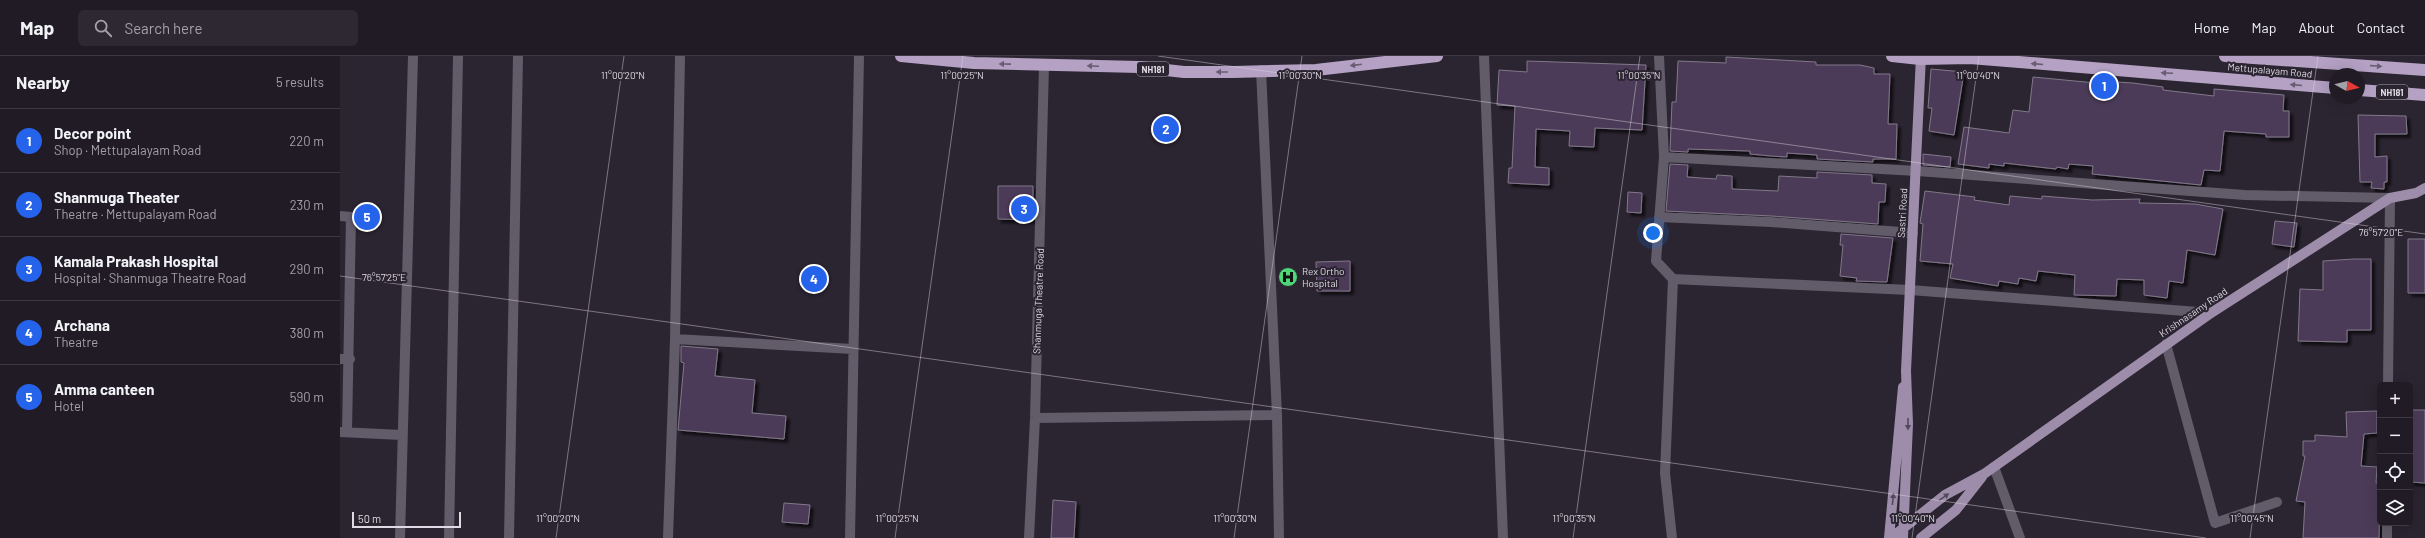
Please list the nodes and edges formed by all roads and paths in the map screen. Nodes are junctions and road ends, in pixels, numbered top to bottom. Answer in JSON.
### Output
{"nodes":[{"id":1,"x":413,"y":56,"type":"edge"},
{"id":2,"x":458,"y":56,"type":"edge"},
{"id":3,"x":518,"y":56,"type":"edge"},
{"id":4,"x":680,"y":56,"type":"edge"},
{"id":5,"x":858,"y":56,"type":"edge"},
{"id":6,"x":901,"y":56,"type":"edge"},
{"id":7,"x":1437,"y":56,"type":"edge"},
{"id":8,"x":1484,"y":56,"type":"edge"},
{"id":9,"x":1659,"y":56,"type":"edge"},
{"id":10,"x":1892,"y":56,"type":"edge"},
{"id":11,"x":2225,"y":56,"type":"edge"},
{"id":12,"x":1920,"y":57,"type":"edge"},
{"id":13,"x":1044,"y":64,"type":"junction"},
{"id":14,"x":1261,"y":70,"type":"junction"},
{"id":15,"x":2425,"y":70,"type":"edge"},
{"id":16,"x":2329,"y":88,"type":"edge"},
{"id":17,"x":2365,"y":90,"type":"edge"},
{"id":18,"x":2425,"y":95,"type":"edge"},
{"id":19,"x":1664,"y":157,"type":"junction"},
{"id":20,"x":1917,"y":171,"type":"junction"},
{"id":21,"x":2425,"y":180,"type":"edge"},
{"id":22,"x":2421,"y":190,"type":"edge"},
{"id":23,"x":2390,"y":198,"type":"junction"},
{"id":24,"x":340,"y":216,"type":"edge"},
{"id":25,"x":1659,"y":217,"type":"junction"},
{"id":26,"x":1913,"y":233,"type":"junction"},
{"id":27,"x":1673,"y":279,"type":"junction"},
{"id":28,"x":351,"y":288,"type":"junction"},
{"id":29,"x":340,"y":289,"type":"edge"},
{"id":30,"x":1910,"y":290,"type":"junction"},
{"id":31,"x":2211,"y":313,"type":"junction"},
{"id":32,"x":675,"y":339,"type":"junction"},
{"id":33,"x":2166,"y":344,"type":"junction"},
{"id":34,"x":853,"y":349,"type":"junction"},
{"id":35,"x":345,"y":359,"type":"edge"},
{"id":36,"x":1906,"y":371,"type":"junction"},
{"id":37,"x":2388,"y":382,"type":"edge"},
{"id":38,"x":1277,"y":415,"type":"junction"},
{"id":39,"x":1035,"y":418,"type":"junction"},
{"id":40,"x":344,"y":432,"type":"edge"},
{"id":41,"x":402,"y":435,"type":"junction"},
{"id":42,"x":1994,"y":467,"type":"junction"},
{"id":43,"x":1984,"y":474,"type":"junction"},
{"id":44,"x":2277,"y":502,"type":"dead end"},
{"id":45,"x":2387,"y":526,"type":"edge"},
{"id":46,"x":1903,"y":533,"type":"edge"},
{"id":47,"x":400,"y":538,"type":"edge"},
{"id":48,"x":449,"y":538,"type":"edge"},
{"id":49,"x":509,"y":538,"type":"edge"},
{"id":50,"x":668,"y":538,"type":"edge"},
{"id":51,"x":850,"y":538,"type":"edge"},
{"id":52,"x":1029,"y":538,"type":"edge"},
{"id":53,"x":1279,"y":538,"type":"edge"},
{"id":54,"x":1503,"y":538,"type":"edge"},
{"id":55,"x":1672,"y":538,"type":"edge"},
{"id":56,"x":1890,"y":538,"type":"edge"},
{"id":57,"x":1921,"y":538,"type":"edge"},
{"id":58,"x":2020,"y":538,"type":"edge"},
{"id":59,"x":2387,"y":538,"type":"edge"}],
"edges":[{"from":1,"to":41,"type":"street"},
{"from":2,"to":48,"type":"street"},
{"from":3,"to":49,"type":"street"},
{"from":4,"to":32,"type":"street"},
{"from":5,"to":34,"type":"street"},
{"from":13,"to":6,"type":"highway","number":"NH181","one_way":true},
{"from":7,"to":14,"type":"highway","number":"NH181","one_way":true},
{"from":8,"to":54,"type":"street"},
{"from":9,"to":19,"type":"street"},
{"from":10,"to":12,"type":"highway","name":"Mettupalayam Road"},
{"from":11,"to":15,"type":"highway","one_way":true},
{"from":16,"to":12,"type":"highway","name":"Mettupalayam Road","one_way":true},
{"from":12,"to":20,"type":"main road","name":"Sastri Road"},
{"from":14,"to":13,"type":"highway","number":"NH181","one_way":true},
{"from":13,"to":39,"type":"street","name":"Shanmuga Theatre Road"},
{"from":14,"to":38,"type":"street"},
{"from":17,"to":18,"type":"highway","number":"NH181"},
{"from":19,"to":20,"type":"street"},
{"from":19,"to":25,"type":"street"},
{"from":20,"to":23,"type":"street"},
{"from":20,"to":26,"type":"main road","name":"Sastri Road"},
{"from":21,"to":22,"type":"main road"},
{"from":22,"to":23,"type":"main road","name":"Krishnasamy Road"},
{"from":23,"to":31,"type":"main road","name":"Krishnasamy Road"},
{"from":23,"to":37,"type":"street"},
{"from":24,"to":28,"type":"street"},
{"from":25,"to":26,"type":"street"},
{"from":25,"to":27,"type":"street"},
{"from":26,"to":30,"type":"main road","name":"Sastri Road"},
{"from":27,"to":30,"type":"street"},
{"from":27,"to":55,"type":"street"},
{"from":28,"to":29,"type":"street"},
{"from":28,"to":35,"type":"street"},
{"from":30,"to":31,"type":"street"},
{"from":30,"to":36,"type":"main road","name":"Sastri Road"},
{"from":31,"to":33,"type":"main road","name":"Krishnasamy Road"},
{"from":32,"to":34,"type":"street"},
{"from":32,"to":50,"type":"street"},
{"from":33,"to":42,"type":"main road","name":"Krishnasamy Road"},
{"from":33,"to":44,"type":"street"},
{"from":34,"to":51,"type":"street"},
{"from":35,"to":40,"type":"street"},
{"from":36,"to":46,"type":"main road","name":"Sastri Road","one_way":true},
{"from":56,"to":36,"type":"main road","name":"Sastri Road","one_way":true},
{"from":38,"to":39,"type":"street"},
{"from":38,"to":53,"type":"street"},
{"from":39,"to":52,"type":"street","name":"Shanmuga Theatre Road"},
{"from":40,"to":41,"type":"street"},
{"from":41,"to":47,"type":"street"},
{"from":42,"to":43,"type":"main road","name":"Krishnasamy Road"},
{"from":42,"to":58,"type":"street"},
{"from":46,"to":43,"type":"main road","name":"Krishnasamy Road","one_way":true},
{"from":43,"to":57,"type":"main road","name":"Krishnasamy Road"},
{"from":45,"to":59,"type":"street"},
{"from":46,"to":56,"type":"main road","name":"Krishnasamy Road"}]}
